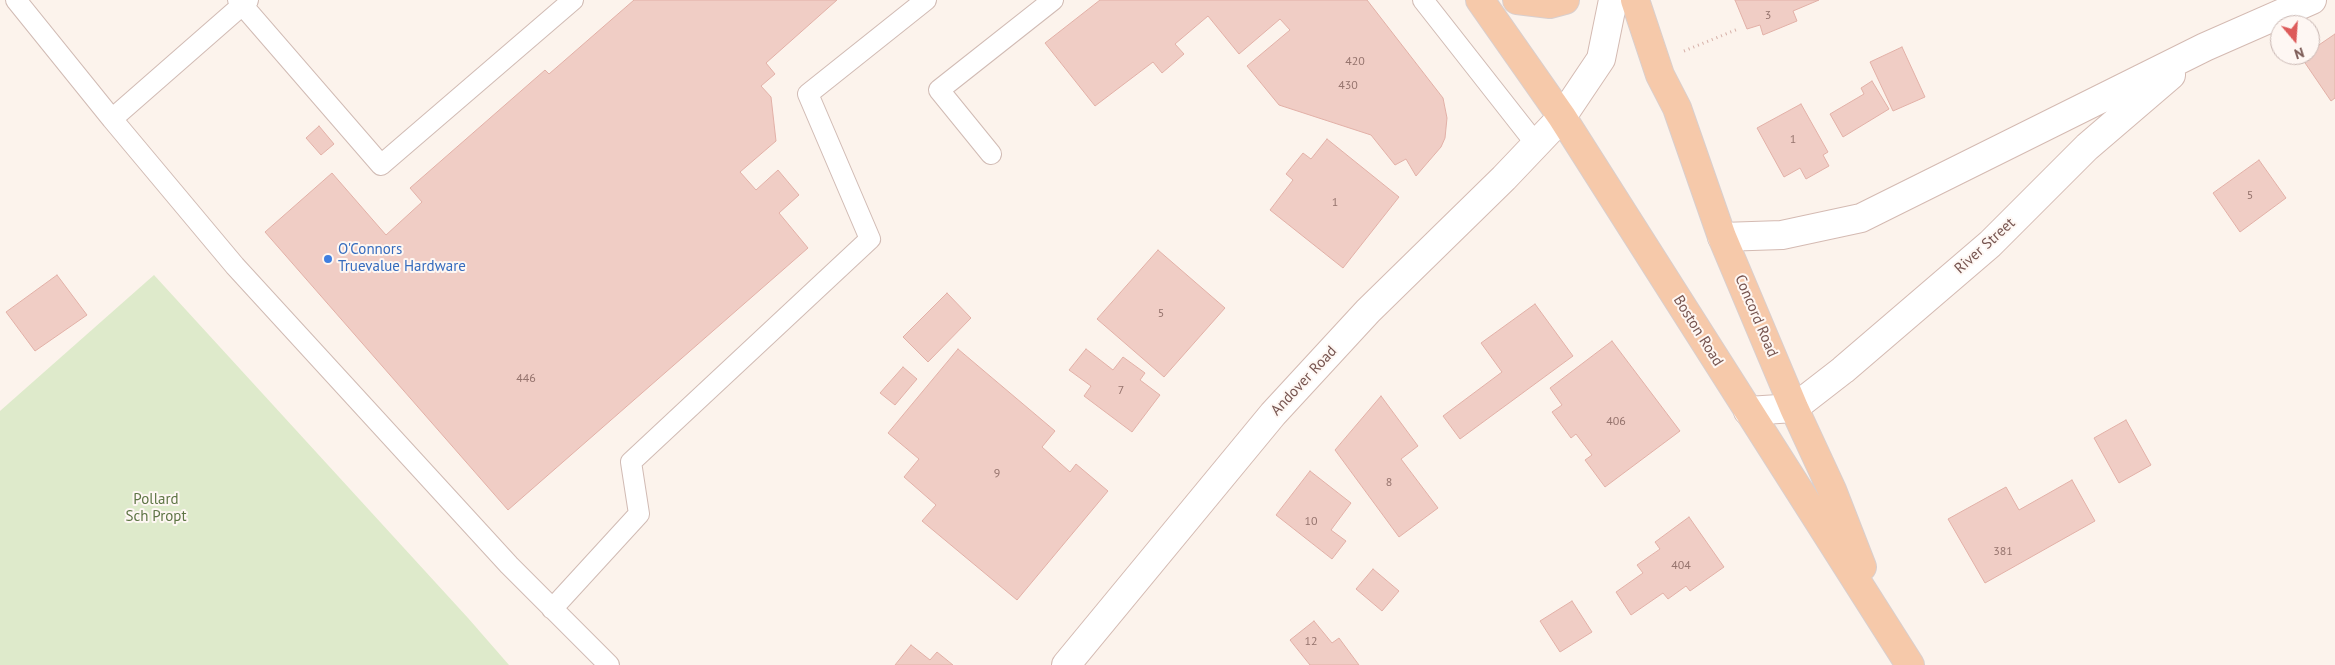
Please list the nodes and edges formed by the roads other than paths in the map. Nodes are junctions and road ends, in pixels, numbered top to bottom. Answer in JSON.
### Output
{"nodes":[{"id":1,"x":16,"y":0,"type":"edge"},
{"id":2,"x":572,"y":0,"type":"edge"},
{"id":3,"x":926,"y":0,"type":"edge"},
{"id":4,"x":1053,"y":0,"type":"edge"},
{"id":5,"x":1423,"y":0,"type":"edge"},
{"id":6,"x":1480,"y":0,"type":"edge"},
{"id":7,"x":1517,"y":0,"type":"edge"},
{"id":8,"x":1565,"y":0,"type":"edge"},
{"id":9,"x":1613,"y":0,"type":"edge"},
{"id":10,"x":1635,"y":0,"type":"edge"},
{"id":11,"x":2312,"y":0,"type":"edge"},
{"id":12,"x":243,"y":2,"type":"edge"},
{"id":13,"x":2205,"y":47,"type":"junction"},
{"id":14,"x":1562,"y":117,"type":"junction"},
{"id":15,"x":112,"y":119,"type":"junction"},
{"id":16,"x":1536,"y":144,"type":"junction"},
{"id":17,"x":991,"y":154,"type":"dead end"},
{"id":18,"x":1722,"y":237,"type":"junction"},
{"id":19,"x":1794,"y":408,"type":"junction"},
{"id":20,"x":1748,"y":411,"type":"junction"},
{"id":21,"x":552,"y":609,"type":"junction"},
{"id":22,"x":1887,"y":629,"type":"junction"},
{"id":23,"x":609,"y":665,"type":"edge"},
{"id":24,"x":1066,"y":665,"type":"edge"},
{"id":25,"x":1910,"y":665,"type":"edge"}],
"edges":[{"from":1,"to":15,"type":"lane"},
{"from":2,"to":12,"type":"lane"},
{"from":3,"to":21,"type":"lane"},
{"from":4,"to":17,"type":"lane"},
{"from":5,"to":16,"type":"lane"},
{"from":6,"to":14,"type":"main road","name":"Boston Road"},
{"from":7,"to":8,"type":"main road"},
{"from":9,"to":14,"type":"main road"},
{"from":10,"to":18,"type":"main road","name":"Concord Road"},
{"from":11,"to":13,"type":"main road","name":"River Street"},
{"from":12,"to":15,"type":"lane"},
{"from":13,"to":18,"type":"main road","name":"River Street"},
{"from":13,"to":19,"type":"main road","name":"River Street"},
{"from":14,"to":16,"type":"main road","name":"Andover Road"},
{"from":14,"to":20,"type":"main road","name":"Boston Road"},
{"from":15,"to":21,"type":"lane"},
{"from":16,"to":24,"type":"main road","name":"Andover Road"},
{"from":18,"to":19,"type":"main road","name":"Concord Road"},
{"from":19,"to":20,"type":"main road"},
{"from":19,"to":22,"type":"main road","name":"Concord Road"},
{"from":20,"to":22,"type":"main road","name":"Boston Road"},
{"from":21,"to":23,"type":"lane"},
{"from":22,"to":25,"type":"main road","name":"Boston Road"}]}
